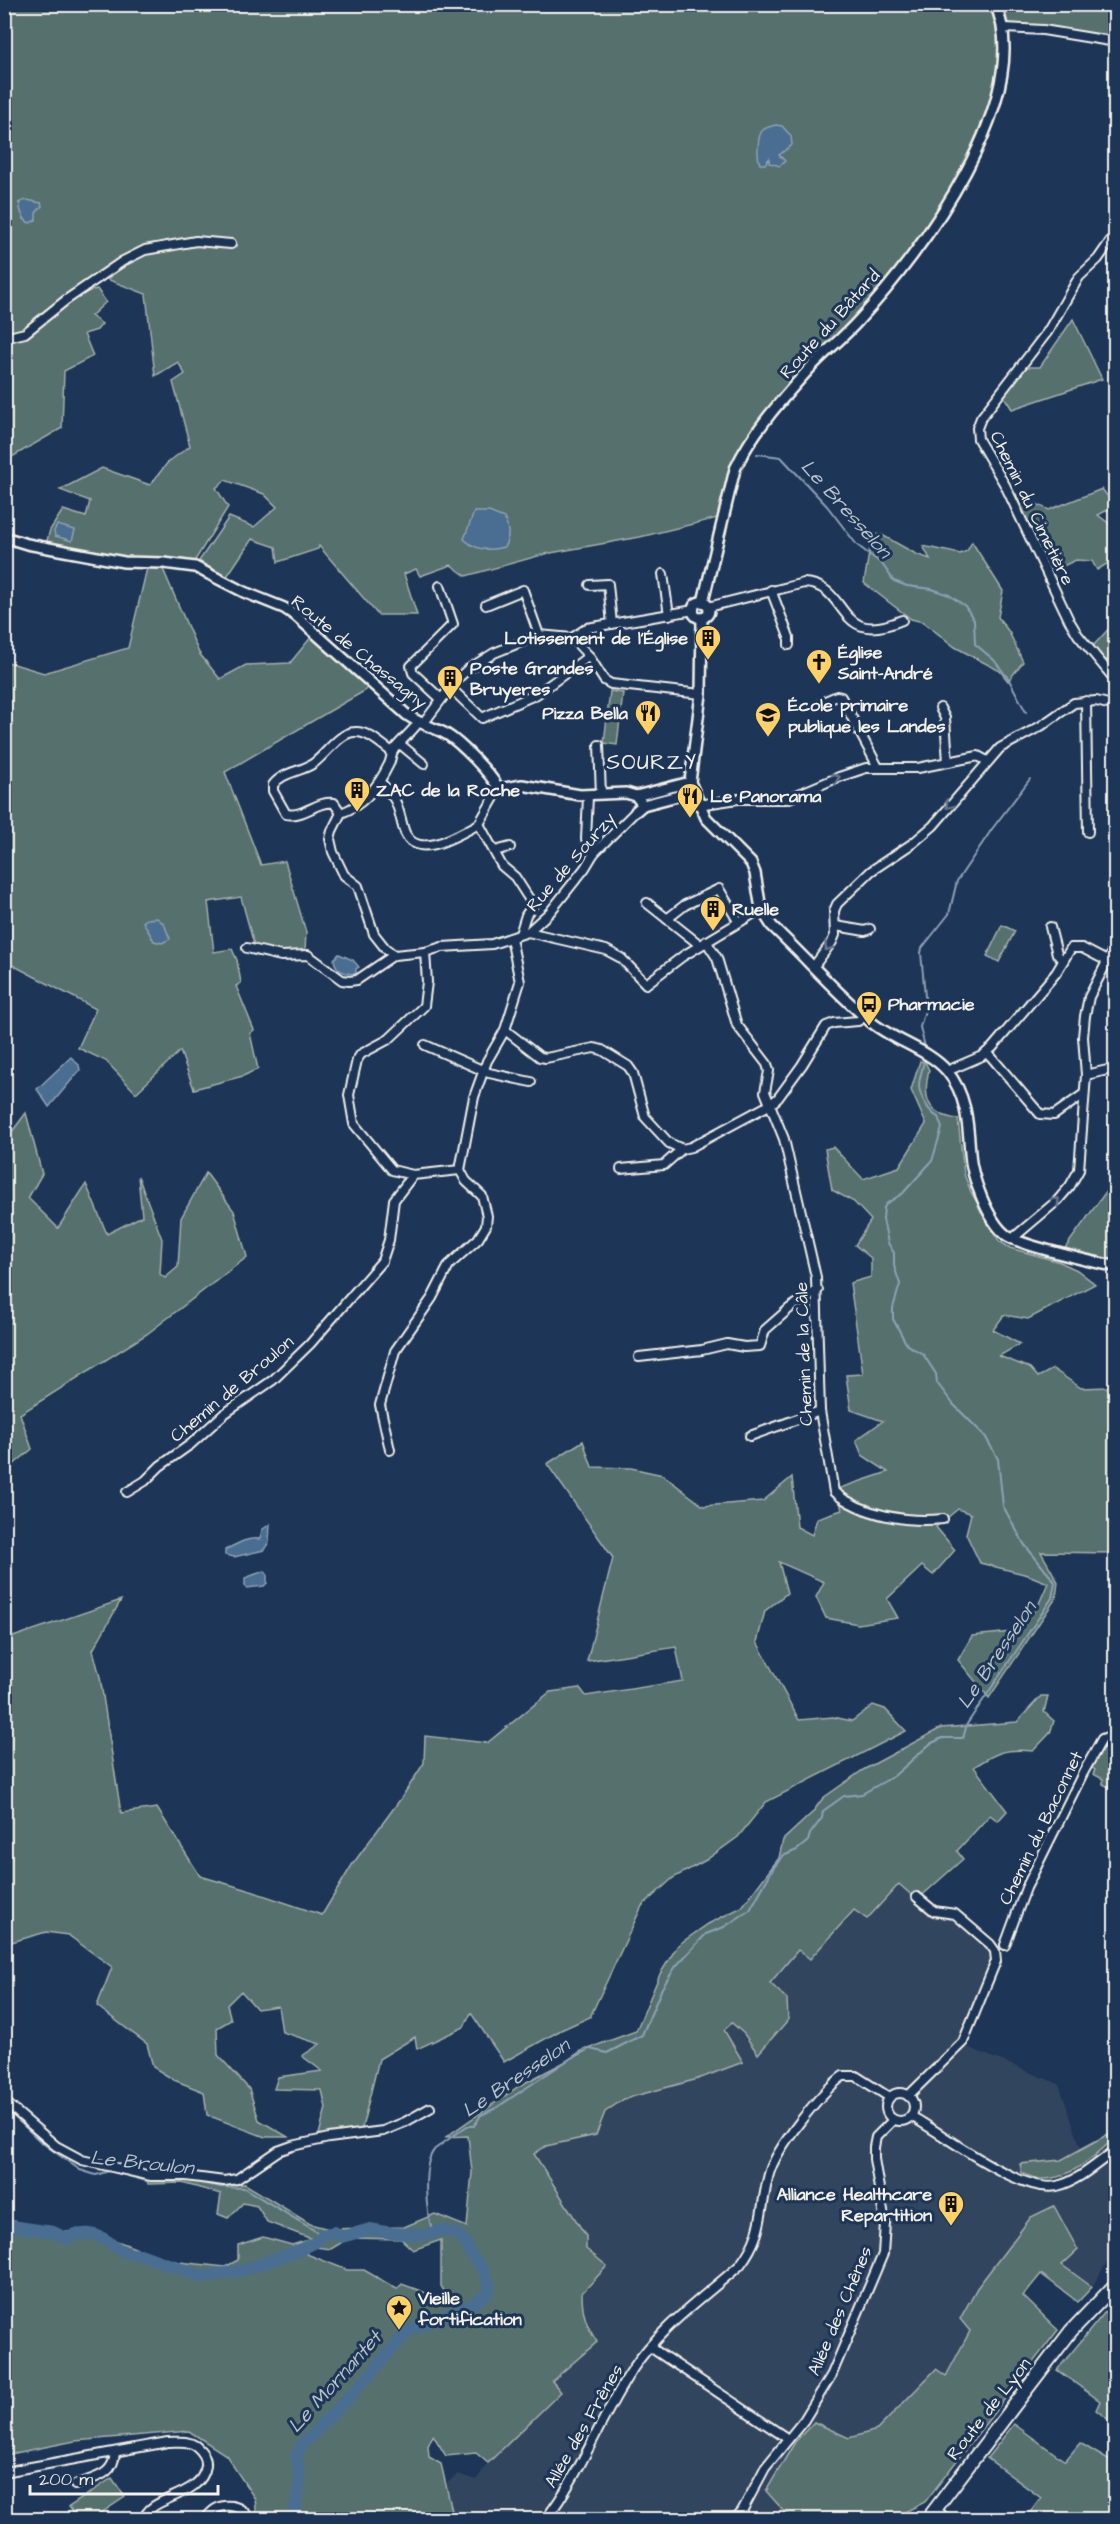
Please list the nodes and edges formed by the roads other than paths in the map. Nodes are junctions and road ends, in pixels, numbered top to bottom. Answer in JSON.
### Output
{"nodes":[{"id":1,"x":995,"y":4,"type":"edge"},
{"id":2,"x":1004,"y":28,"type":"junction"},
{"id":3,"x":1116,"y":45,"type":"edge"},
{"id":4,"x":1116,"y":232,"type":"edge"},
{"id":5,"x":231,"y":244,"type":"dead end"},
{"id":6,"x":4,"y":338,"type":"edge"},
{"id":7,"x":4,"y":537,"type":"edge"},
{"id":8,"x":663,"y":574,"type":"dead end"},
{"id":9,"x":591,"y":585,"type":"dead end"},
{"id":10,"x":440,"y":586,"type":"dead end"},
{"id":11,"x":771,"y":590,"type":"junction"},
{"id":12,"x":706,"y":604,"type":"junction"},
{"id":13,"x":486,"y":605,"type":"dead end"},
{"id":14,"x":693,"y":610,"type":"junction"},
{"id":15,"x":669,"y":615,"type":"junction"},
{"id":16,"x":702,"y":618,"type":"junction"},
{"id":17,"x":902,"y":620,"type":"dead end"},
{"id":18,"x":612,"y":624,"type":"junction"},
{"id":19,"x":539,"y":635,"type":"junction"},
{"id":20,"x":572,"y":638,"type":"junction"},
{"id":21,"x":789,"y":645,"type":"dead end"},
{"id":22,"x":589,"y":656,"type":"junction"},
{"id":23,"x":1116,"y":681,"type":"edge"},
{"id":24,"x":449,"y":689,"type":"junction"},
{"id":25,"x":701,"y":694,"type":"junction"},
{"id":26,"x":441,"y":699,"type":"junction"},
{"id":27,"x":1086,"y":701,"type":"junction"},
{"id":28,"x":823,"y":702,"type":"dead end"},
{"id":29,"x":1116,"y":706,"type":"edge"},
{"id":30,"x":939,"y":708,"type":"dead end"},
{"id":31,"x":421,"y":723,"type":"junction"},
{"id":32,"x":400,"y":744,"type":"junction"},
{"id":33,"x":599,"y":745,"type":"dead end"},
{"id":34,"x":392,"y":752,"type":"junction"},
{"id":35,"x":987,"y":761,"type":"junction"},
{"id":36,"x":948,"y":762,"type":"junction"},
{"id":37,"x":424,"y":764,"type":"dead end"},
{"id":38,"x":879,"y":766,"type":"junction"},
{"id":39,"x":380,"y":782,"type":"junction"},
{"id":40,"x":691,"y":787,"type":"junction"},
{"id":41,"x":499,"y":789,"type":"junction"},
{"id":42,"x":601,"y":794,"type":"junction"},
{"id":43,"x":631,"y":794,"type":"junction"},
{"id":44,"x":588,"y":796,"type":"junction"},
{"id":45,"x":698,"y":805,"type":"junction"},
{"id":46,"x":640,"y":808,"type":"junction"},
{"id":47,"x":341,"y":813,"type":"junction"},
{"id":48,"x":479,"y":824,"type":"junction"},
{"id":49,"x":1089,"y":832,"type":"dead end"},
{"id":50,"x":510,"y":847,"type":"dead end"},
{"id":51,"x":495,"y":851,"type":"junction"},
{"id":52,"x":594,"y":853,"type":"junction"},
{"id":53,"x":647,"y":903,"type":"dead end"},
{"id":54,"x":761,"y":909,"type":"junction"},
{"id":55,"x":667,"y":919,"type":"junction"},
{"id":56,"x":738,"y":921,"type":"junction"},
{"id":57,"x":836,"y":926,"type":"junction"},
{"id":58,"x":1050,"y":927,"type":"dead end"},
{"id":59,"x":870,"y":929,"type":"dead end"},
{"id":60,"x":524,"y":933,"type":"junction"},
{"id":61,"x":511,"y":938,"type":"junction"},
{"id":62,"x":703,"y":943,"type":"junction"},
{"id":63,"x":1116,"y":944,"type":"edge"},
{"id":64,"x":247,"y":948,"type":"dead end"},
{"id":65,"x":425,"y":952,"type":"junction"},
{"id":66,"x":394,"y":955,"type":"junction"},
{"id":67,"x":1063,"y":961,"type":"junction"},
{"id":68,"x":1107,"y":961,"type":"junction"},
{"id":69,"x":814,"y":966,"type":"junction"},
{"id":70,"x":865,"y":1016,"type":"junction"},
{"id":71,"x":505,"y":1030,"type":"junction"},
{"id":72,"x":425,"y":1045,"type":"dead end"},
{"id":73,"x":987,"y":1052,"type":"junction"},
{"id":74,"x":1116,"y":1068,"type":"edge"},
{"id":75,"x":482,"y":1070,"type":"junction"},
{"id":76,"x":947,"y":1071,"type":"junction"},
{"id":77,"x":1086,"y":1075,"type":"junction"},
{"id":78,"x":531,"y":1082,"type":"dead end"},
{"id":79,"x":1084,"y":1094,"type":"junction"},
{"id":80,"x":771,"y":1104,"type":"junction"},
{"id":81,"x":682,"y":1149,"type":"junction"},
{"id":82,"x":621,"y":1169,"type":"dead end"},
{"id":83,"x":460,"y":1170,"type":"junction"},
{"id":84,"x":413,"y":1175,"type":"junction"},
{"id":85,"x":1012,"y":1239,"type":"junction"},
{"id":86,"x":1116,"y":1266,"type":"edge"},
{"id":87,"x":818,"y":1290,"type":"junction"},
{"id":88,"x":639,"y":1357,"type":"dead end"},
{"id":89,"x":820,"y":1411,"type":"junction"},
{"id":90,"x":750,"y":1436,"type":"dead end"},
{"id":91,"x":390,"y":1450,"type":"dead end"},
{"id":92,"x":126,"y":1492,"type":"dead end"},
{"id":93,"x":943,"y":1519,"type":"dead end"},
{"id":94,"x":1116,"y":1734,"type":"edge"},
{"id":95,"x":917,"y":1897,"type":"dead end"},
{"id":96,"x":1005,"y":1945,"type":"dead end"},
{"id":97,"x":908,"y":2096,"type":"junction"},
{"id":98,"x":889,"y":2097,"type":"junction"},
{"id":99,"x":4,"y":2101,"type":"edge"},
{"id":100,"x":430,"y":2108,"type":"dead end"},
{"id":101,"x":911,"y":2116,"type":"junction"},
{"id":102,"x":893,"y":2120,"type":"junction"},
{"id":103,"x":1116,"y":2150,"type":"edge"},
{"id":104,"x":1116,"y":2284,"type":"edge"},
{"id":105,"x":1116,"y":2299,"type":"edge"},
{"id":106,"x":1080,"y":2321,"type":"junction"},
{"id":107,"x":650,"y":2347,"type":"junction"},
{"id":108,"x":788,"y":2439,"type":"junction"},
{"id":109,"x":115,"y":2452,"type":"junction"},
{"id":110,"x":4,"y":2472,"type":"edge"},
{"id":111,"x":75,"y":2485,"type":"dead end"},
{"id":112,"x":935,"y":2508,"type":"junction"},
{"id":113,"x":144,"y":2520,"type":"edge"},
{"id":114,"x":205,"y":2520,"type":"edge"},
{"id":115,"x":251,"y":2520,"type":"edge"},
{"id":116,"x":545,"y":2520,"type":"edge"},
{"id":117,"x":734,"y":2520,"type":"edge"},
{"id":118,"x":927,"y":2520,"type":"edge"},
{"id":119,"x":947,"y":2520,"type":"edge"}],
"edges":[{"from":1,"to":2,"type":"street","name":"Route du Bâtard"},
{"from":2,"to":3,"type":"street"},
{"from":2,"to":12,"type":"street","name":"Route du Bâtard"},
{"from":4,"to":23,"type":"street","name":"Chemin du Cimetière"},
{"from":5,"to":6,"type":"street"},
{"from":7,"to":31,"type":"street","name":"Route de Chassagny"},
{"from":8,"to":15,"type":"street"},
{"from":9,"to":18,"type":"street"},
{"from":10,"to":26,"type":"street"},
{"from":11,"to":12,"type":"street"},
{"from":11,"to":17,"type":"street"},
{"from":11,"to":21,"type":"street"},
{"from":12,"to":14,"type":"street"},
{"from":12,"to":16,"type":"street"},
{"from":13,"to":19,"type":"street"},
{"from":14,"to":15,"type":"street"},
{"from":14,"to":16,"type":"street"},
{"from":15,"to":18,"type":"street"},
{"from":16,"to":25,"type":"street"},
{"from":18,"to":20,"type":"street"},
{"from":19,"to":20,"type":"street"},
{"from":19,"to":24,"type":"street"},
{"from":20,"to":22,"type":"street"},
{"from":22,"to":24,"type":"street"},
{"from":22,"to":25,"type":"street"},
{"from":24,"to":26,"type":"street"},
{"from":25,"to":40,"type":"street"},
{"from":26,"to":31,"type":"street"},
{"from":27,"to":29,"type":"street"},
{"from":27,"to":35,"type":"street"},
{"from":27,"to":49,"type":"street"},
{"from":28,"to":38,"type":"street"},
{"from":30,"to":36,"type":"street"},
{"from":31,"to":32,"type":"street"},
{"from":31,"to":41,"type":"street","name":"Route de Chassagny"},
{"from":32,"to":34,"type":"street"},
{"from":32,"to":37,"type":"street"},
{"from":33,"to":42,"type":"street"},
{"from":34,"to":39,"type":"street"},
{"from":34,"to":47,"type":"street"},
{"from":35,"to":36,"type":"street"},
{"from":35,"to":57,"type":"street","one_way":true},
{"from":36,"to":38,"type":"street"},
{"from":45,"to":38,"type":"street","one_way":true},
{"from":39,"to":47,"type":"street"},
{"from":39,"to":48,"type":"street"},
{"from":40,"to":43,"type":"street"},
{"from":40,"to":45,"type":"street"},
{"from":40,"to":46,"type":"street"},
{"from":41,"to":44,"type":"street"},
{"from":41,"to":48,"type":"street"},
{"from":42,"to":43,"type":"street"},
{"from":42,"to":44,"type":"street"},
{"from":43,"to":46,"type":"street"},
{"from":44,"to":52,"type":"street"},
{"from":45,"to":54,"type":"street"},
{"from":46,"to":52,"type":"street","name":"Rue de Sourzy"},
{"from":47,"to":66,"type":"street"},
{"from":48,"to":51,"type":"street"},
{"from":50,"to":51,"type":"street"},
{"from":51,"to":60,"type":"street"},
{"from":52,"to":60,"type":"street","name":"Rue de Sourzy"},
{"from":53,"to":55,"type":"street"},
{"from":54,"to":56,"type":"street"},
{"from":54,"to":69,"type":"street"},
{"from":55,"to":56,"type":"street"},
{"from":55,"to":62,"type":"street"},
{"from":56,"to":62,"type":"street"},
{"from":57,"to":59,"type":"street"},
{"from":57,"to":69,"type":"street","one_way":true},
{"from":58,"to":67,"type":"street"},
{"from":60,"to":61,"type":"street","name":"Rue de Sourzy"},
{"from":60,"to":62,"type":"street"},
{"from":61,"to":65,"type":"street","name":"Rue de Sourzy"},
{"from":61,"to":71,"type":"street"},
{"from":62,"to":80,"type":"street","name":"Chemin de la Câle"},
{"from":63,"to":68,"type":"street"},
{"from":64,"to":66,"type":"street"},
{"from":65,"to":66,"type":"street","name":"Rue de Sourzy"},
{"from":65,"to":84,"type":"street"},
{"from":67,"to":68,"type":"street"},
{"from":67,"to":73,"type":"street"},
{"from":68,"to":77,"type":"street"},
{"from":69,"to":70,"type":"street"},
{"from":70,"to":76,"type":"street"},
{"from":70,"to":80,"type":"street"},
{"from":71,"to":75,"type":"street"},
{"from":71,"to":81,"type":"street"},
{"from":72,"to":75,"type":"street"},
{"from":73,"to":76,"type":"street"},
{"from":73,"to":79,"type":"street"},
{"from":74,"to":77,"type":"street"},
{"from":75,"to":78,"type":"street"},
{"from":75,"to":83,"type":"street"},
{"from":76,"to":85,"type":"street"},
{"from":77,"to":79,"type":"street"},
{"from":85,"to":79,"type":"street","one_way":true},
{"from":80,"to":81,"type":"street"},
{"from":80,"to":87,"type":"street","name":"Chemin de la Câle"},
{"from":81,"to":82,"type":"street"},
{"from":83,"to":84,"type":"street"},
{"from":83,"to":91,"type":"street"},
{"from":84,"to":92,"type":"street","name":"Chemin de Broulon"},
{"from":85,"to":86,"type":"street"},
{"from":87,"to":88,"type":"street"},
{"from":87,"to":89,"type":"street","name":"Chemin de la Câle"},
{"from":89,"to":90,"type":"street"},
{"from":89,"to":93,"type":"street","name":"Chemin de la Câle"},
{"from":94,"to":96,"type":"street","name":"Chemin du Baconnet"},
{"from":95,"to":97,"type":"street"},
{"from":97,"to":98,"type":"street"},
{"from":97,"to":101,"type":"street"},
{"from":98,"to":102,"type":"street"},
{"from":98,"to":107,"type":"street","name":"Allée des Frênes"},
{"from":99,"to":100,"type":"street"},
{"from":101,"to":102,"type":"street"},
{"from":101,"to":103,"type":"street"},
{"from":102,"to":108,"type":"street","name":"Allée des Chênes"},
{"from":104,"to":106,"type":"main road","name":"Route de Lyon"},
{"from":105,"to":106,"type":"main road","name":"Route de Lyon"},
{"from":106,"to":112,"type":"main road","name":"Route de Lyon"},
{"from":107,"to":108,"type":"street"},
{"from":107,"to":116,"type":"street","name":"Allée des Frênes"},
{"from":108,"to":117,"type":"street","name":"Allée des Chênes"},
{"from":109,"to":110,"type":"street"},
{"from":109,"to":111,"type":"street"},
{"from":109,"to":113,"type":"street"},
{"from":112,"to":118,"type":"main road","name":"Route de Lyon"},
{"from":112,"to":119,"type":"street"},
{"from":114,"to":115,"type":"street"}]}
